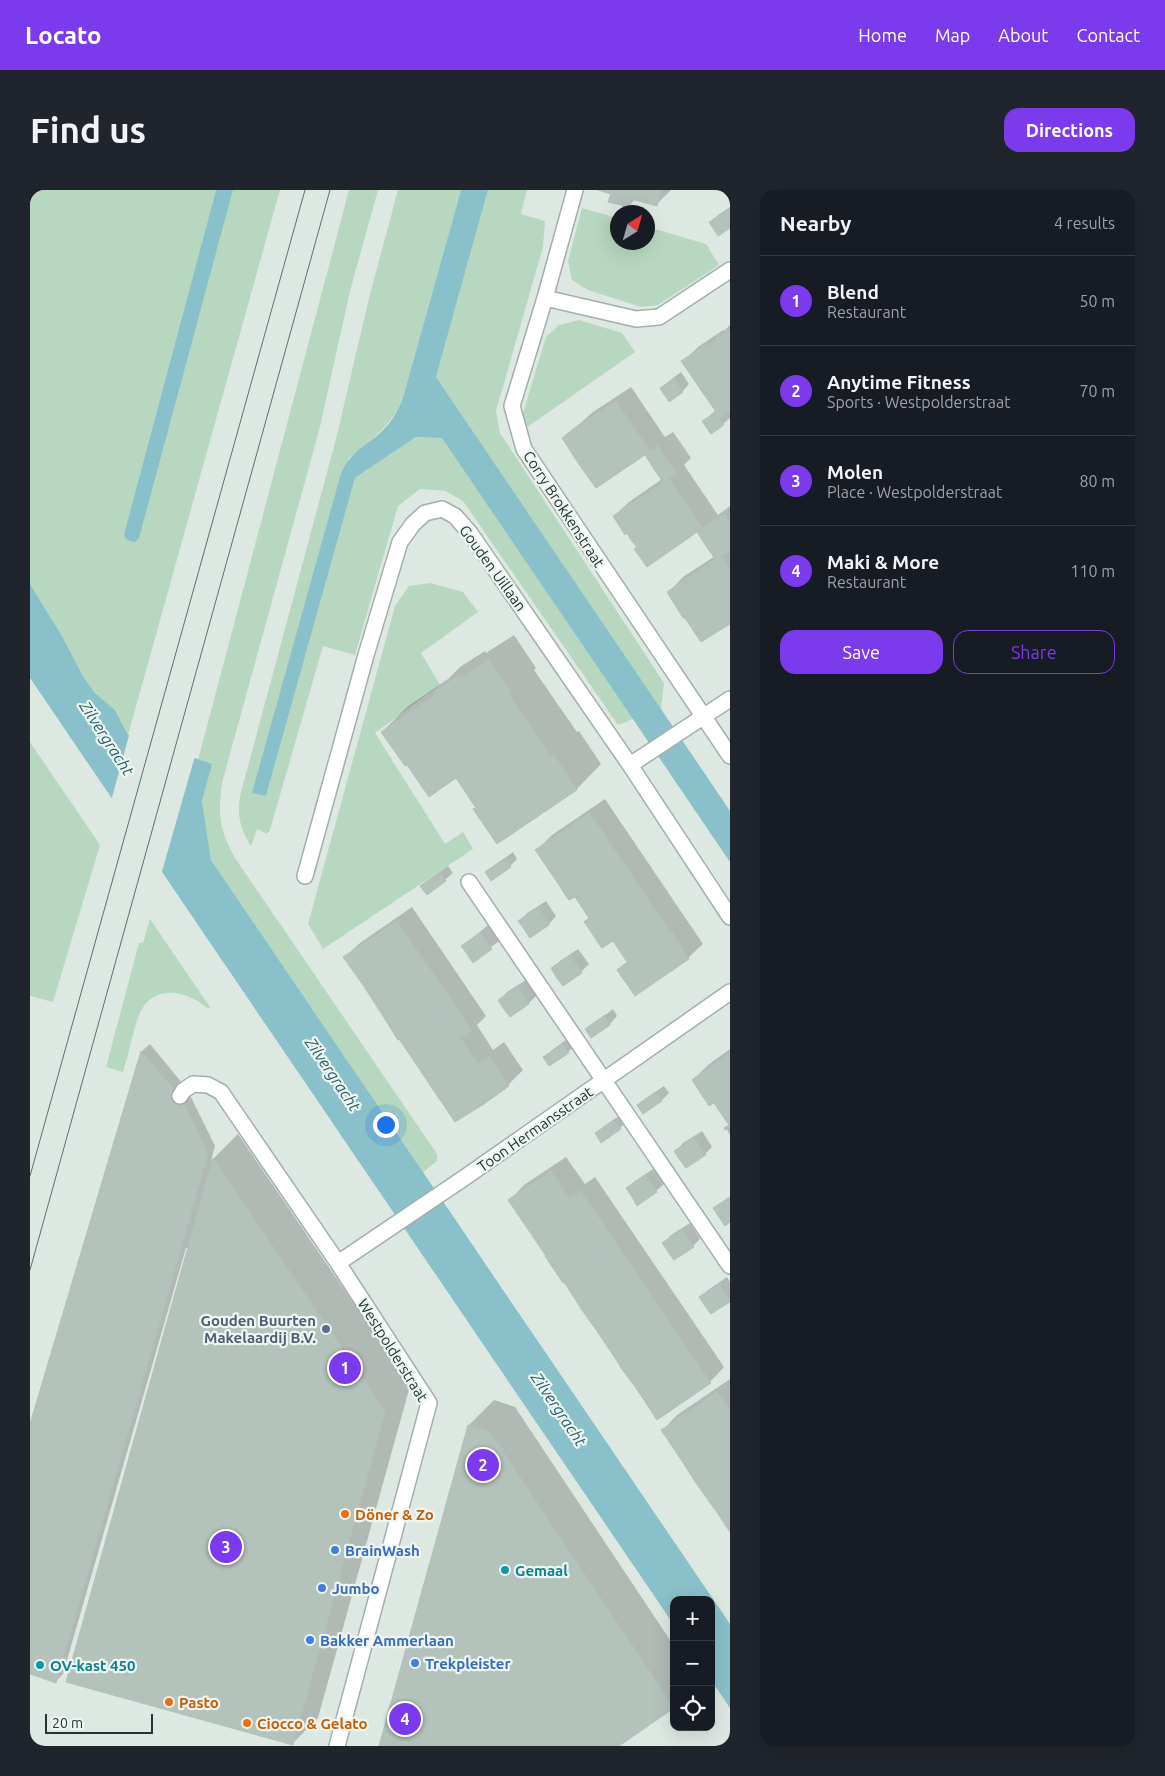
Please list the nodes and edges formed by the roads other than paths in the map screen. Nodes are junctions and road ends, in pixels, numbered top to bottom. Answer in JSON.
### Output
{"nodes":[{"id":1,"x":575,"y":190,"type":"edge"},
{"id":2,"x":730,"y":270,"type":"edge"},
{"id":3,"x":545,"y":298,"type":"junction"},
{"id":4,"x":730,"y":699,"type":"edge"},
{"id":5,"x":703,"y":718,"type":"junction"},
{"id":6,"x":730,"y":756,"type":"edge"},
{"id":7,"x":630,"y":765,"type":"junction"},
{"id":8,"x":305,"y":876,"type":"dead end"},
{"id":9,"x":469,"y":882,"type":"dead end"},
{"id":10,"x":730,"y":916,"type":"edge"},
{"id":11,"x":730,"y":992,"type":"edge"},
{"id":12,"x":604,"y":1081,"type":"junction"},
{"id":13,"x":180,"y":1096,"type":"dead end"},
{"id":14,"x":338,"y":1263,"type":"junction"},
{"id":15,"x":730,"y":1266,"type":"edge"},
{"id":16,"x":337,"y":1746,"type":"edge"}],
"edges":[{"from":1,"to":3,"type":"street","name":"Corry Brokkenstraat"},
{"from":2,"to":3,"type":"street"},
{"from":3,"to":5,"type":"street","name":"Corry Brokkenstraat"},
{"from":4,"to":5,"type":"street"},
{"from":5,"to":6,"type":"street","name":"Corry Brokkenstraat"},
{"from":5,"to":7,"type":"street"},
{"from":7,"to":8,"type":"street","name":"Gouden Uillaan"},
{"from":7,"to":10,"type":"street","name":"Gouden Uillaan"},
{"from":9,"to":12,"type":"street"},
{"from":11,"to":12,"type":"street","name":"Toon Hermansstraat"},
{"from":12,"to":14,"type":"street","name":"Toon Hermansstraat"},
{"from":12,"to":15,"type":"street"},
{"from":13,"to":14,"type":"street","name":"Westpolderstraat"},
{"from":14,"to":16,"type":"street","name":"Westpolderstraat"}]}
